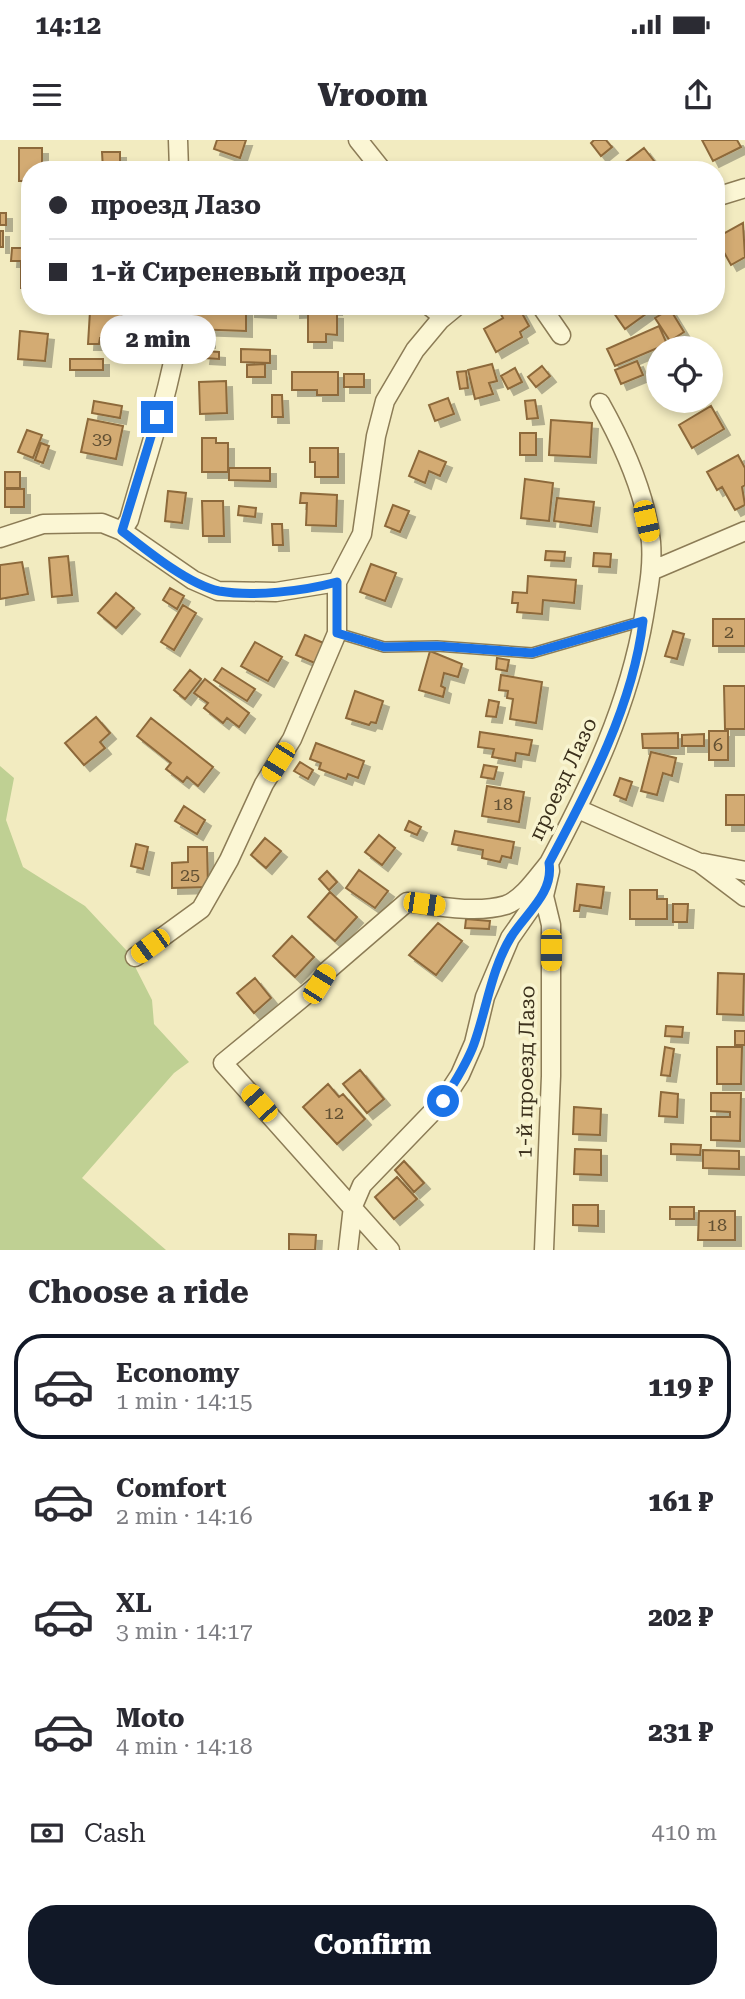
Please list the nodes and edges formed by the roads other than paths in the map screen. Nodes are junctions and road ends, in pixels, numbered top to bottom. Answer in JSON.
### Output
{"nodes":[{"id":1,"x":178,"y":140,"type":"edge"},
{"id":2,"x":358,"y":140,"type":"edge"},
{"id":3,"x":179,"y":161,"type":"edge"},
{"id":4,"x":375,"y":161,"type":"edge"},
{"id":5,"x":745,"y":188,"type":"edge"},
{"id":6,"x":725,"y":194,"type":"edge"},
{"id":7,"x":181,"y":315,"type":"edge"},
{"id":8,"x":434,"y":315,"type":"edge"},
{"id":9,"x":446,"y":315,"type":"edge"},
{"id":10,"x":547,"y":315,"type":"edge"},
{"id":11,"x":440,"y":320,"type":"junction"},
{"id":12,"x":561,"y":335,"type":"dead end"},
{"id":13,"x":600,"y":404,"type":"dead end"},
{"id":14,"x":122,"y":531,"type":"junction"},
{"id":15,"x":745,"y":531,"type":"edge"},
{"id":16,"x":0,"y":538,"type":"edge"},
{"id":17,"x":651,"y":571,"type":"junction"},
{"id":18,"x":337,"y":582,"type":"junction"},
{"id":19,"x":643,"y":621,"type":"junction"},
{"id":20,"x":337,"y":633,"type":"junction"},
{"id":21,"x":578,"y":809,"type":"junction"},
{"id":22,"x":549,"y":863,"type":"junction"},
{"id":23,"x":700,"y":863,"type":"junction"},
{"id":24,"x":745,"y":871,"type":"edge"},
{"id":25,"x":544,"y":896,"type":"junction"},
{"id":26,"x":745,"y":897,"type":"edge"},
{"id":27,"x":135,"y":957,"type":"dead end"},
{"id":28,"x":353,"y":1206,"type":"junction"},
{"id":29,"x":348,"y":1250,"type":"edge"},
{"id":30,"x":390,"y":1250,"type":"edge"},
{"id":31,"x":544,"y":1250,"type":"edge"}],
"edges":[{"from":1,"to":3,"type":"street"},
{"from":2,"to":4,"type":"street"},
{"from":5,"to":6,"type":"street"},
{"from":7,"to":14,"type":"street"},
{"from":8,"to":11,"type":"lane"},
{"from":9,"to":11,"type":"street"},
{"from":10,"to":12,"type":"street"},
{"from":11,"to":18,"type":"street"},
{"from":13,"to":17,"type":"street","name":"проезд Лазо"},
{"from":14,"to":16,"type":"street"},
{"from":14,"to":18,"type":"street"},
{"from":15,"to":17,"type":"street"},
{"from":17,"to":19,"type":"street","name":"проезд Лазо"},
{"from":18,"to":20,"type":"street"},
{"from":19,"to":20,"type":"lane"},
{"from":19,"to":21,"type":"street","name":"проезд Лазо"},
{"from":20,"to":27,"type":"street"},
{"from":21,"to":22,"type":"street","name":"проезд Лазо"},
{"from":21,"to":23,"type":"street"},
{"from":22,"to":25,"type":"street","name":"проезд Лазо"},
{"from":22,"to":28,"type":"street"},
{"from":23,"to":24,"type":"street"},
{"from":23,"to":26,"type":"street"},
{"from":25,"to":28,"type":"street"},
{"from":25,"to":31,"type":"street","name":"1-й проезд Лазо"},
{"from":28,"to":29,"type":"street"},
{"from":28,"to":30,"type":"street"}]}
